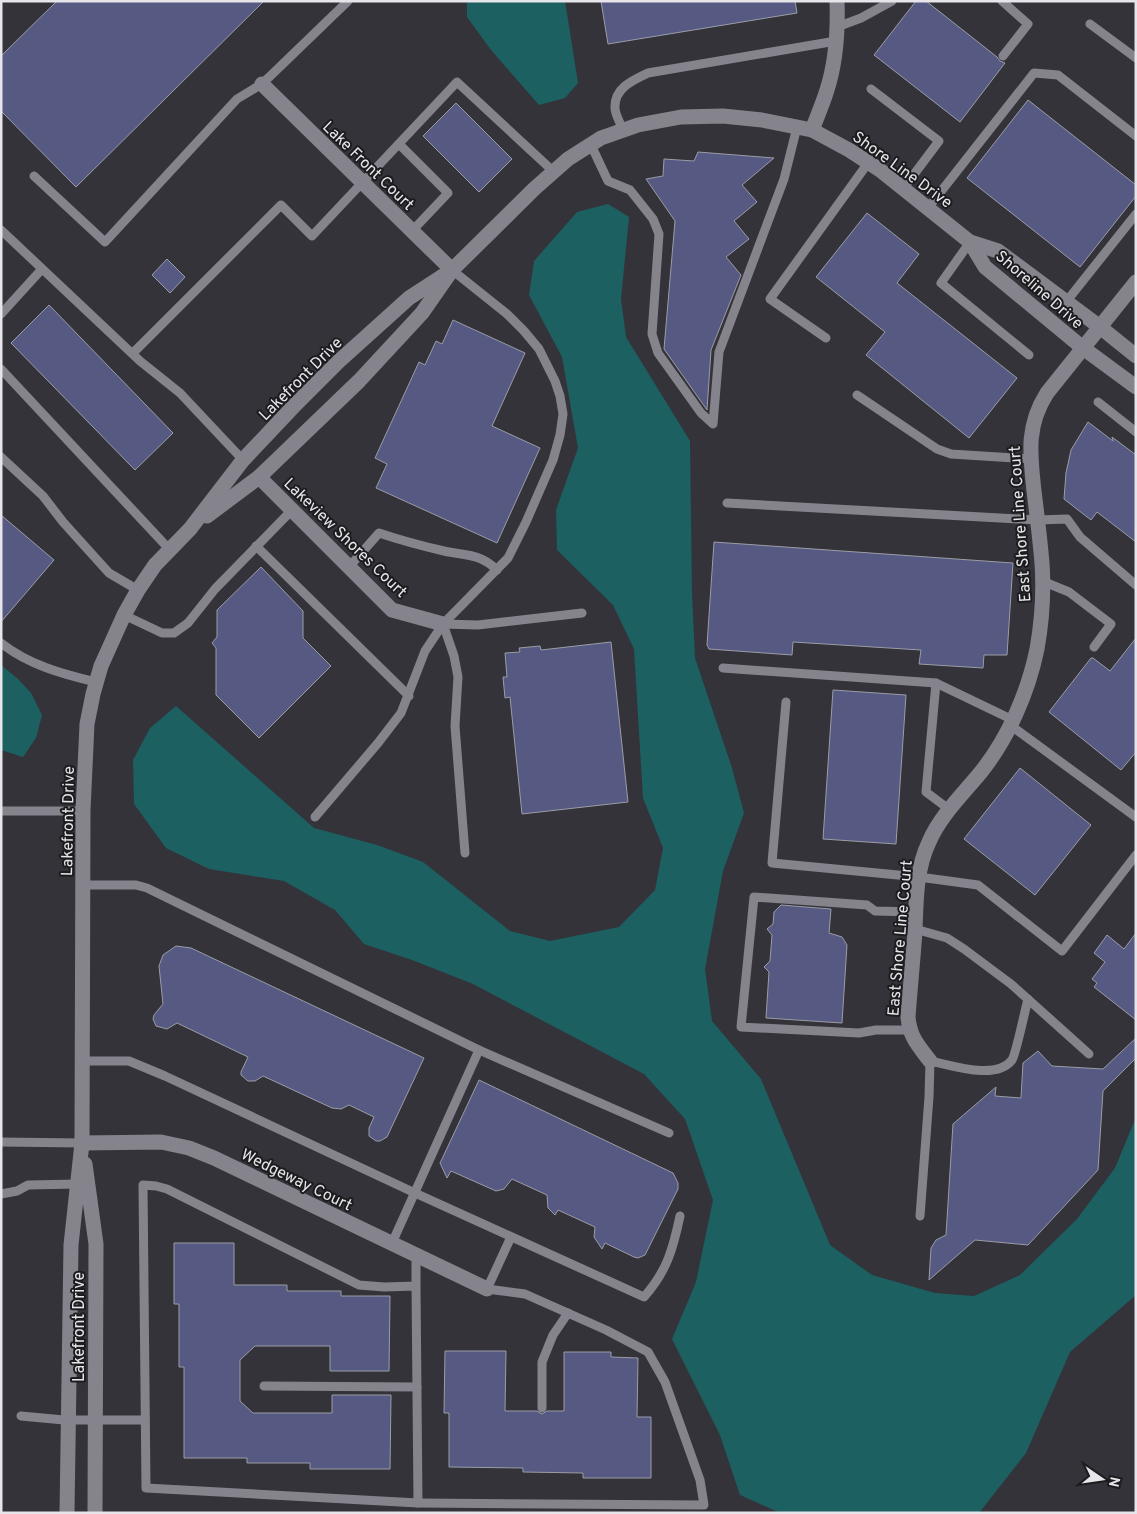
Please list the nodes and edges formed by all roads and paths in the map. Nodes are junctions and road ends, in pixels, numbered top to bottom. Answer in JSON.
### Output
{"nodes":[{"id":1,"x":348,"y":1,"type":"edge"},
{"id":2,"x":837,"y":1,"type":"edge"},
{"id":3,"x":892,"y":1,"type":"edge"},
{"id":4,"x":1002,"y":1,"type":"edge"},
{"id":5,"x":1090,"y":24,"type":"dead end"},
{"id":6,"x":836,"y":34,"type":"junction"},
{"id":7,"x":1003,"y":56,"type":"dead end"},
{"id":8,"x":1136,"y":58,"type":"edge"},
{"id":9,"x":262,"y":84,"type":"junction"},
{"id":10,"x":871,"y":89,"type":"dead end"},
{"id":11,"x":804,"y":128,"type":"junction"},
{"id":12,"x":623,"y":130,"type":"junction"},
{"id":13,"x":1136,"y":136,"type":"edge"},
{"id":14,"x":399,"y":144,"type":"junction"},
{"id":15,"x":591,"y":145,"type":"junction"},
{"id":16,"x":868,"y":163,"type":"junction"},
{"id":17,"x":554,"y":172,"type":"junction"},
{"id":18,"x":34,"y":176,"type":"dead end"},
{"id":19,"x":362,"y":182,"type":"junction"},
{"id":20,"x":904,"y":189,"type":"junction"},
{"id":21,"x":928,"y":208,"type":"junction"},
{"id":22,"x":1136,"y":214,"type":"edge"},
{"id":23,"x":1,"y":230,"type":"edge"},
{"id":24,"x":412,"y":231,"type":"junction"},
{"id":25,"x":970,"y":242,"type":"junction"},
{"id":26,"x":42,"y":269,"type":"junction"},
{"id":27,"x":452,"y":270,"type":"junction"},
{"id":28,"x":1136,"y":282,"type":"edge"},
{"id":29,"x":1066,"y":302,"type":"junction"},
{"id":30,"x":1,"y":314,"type":"edge"},
{"id":31,"x":1100,"y":327,"type":"junction"},
{"id":32,"x":826,"y":338,"type":"dead end"},
{"id":33,"x":1083,"y":348,"type":"junction"},
{"id":34,"x":133,"y":353,"type":"junction"},
{"id":35,"x":1135,"y":354,"type":"edge"},
{"id":36,"x":1029,"y":355,"type":"dead end"},
{"id":37,"x":1,"y":369,"type":"edge"},
{"id":38,"x":1136,"y":387,"type":"edge"},
{"id":39,"x":857,"y":395,"type":"dead end"},
{"id":40,"x":1098,"y":402,"type":"dead end"},
{"id":41,"x":1136,"y":432,"type":"edge"},
{"id":42,"x":1,"y":457,"type":"edge"},
{"id":43,"x":1031,"y":459,"type":"junction"},
{"id":44,"x":244,"y":460,"type":"junction"},
{"id":45,"x":259,"y":477,"type":"junction"},
{"id":46,"x":727,"y":503,"type":"dead end"},
{"id":47,"x":292,"y":510,"type":"junction"},
{"id":48,"x":1038,"y":520,"type":"junction"},
{"id":49,"x":190,"y":529,"type":"junction"},
{"id":50,"x":256,"y":546,"type":"junction"},
{"id":51,"x":170,"y":550,"type":"junction"},
{"id":52,"x":349,"y":567,"type":"junction"},
{"id":53,"x":497,"y":570,"type":"junction"},
{"id":54,"x":1042,"y":581,"type":"junction"},
{"id":55,"x":1136,"y":584,"type":"edge"},
{"id":56,"x":138,"y":590,"type":"junction"},
{"id":57,"x":582,"y":613,"type":"dead end"},
{"id":58,"x":124,"y":614,"type":"junction"},
{"id":59,"x":443,"y":624,"type":"junction"},
{"id":60,"x":1,"y":643,"type":"edge"},
{"id":61,"x":1094,"y":647,"type":"dead end"},
{"id":62,"x":722,"y":668,"type":"dead end"},
{"id":63,"x":96,"y":682,"type":"junction"},
{"id":64,"x":936,"y":683,"type":"junction"},
{"id":65,"x":409,"y":696,"type":"junction"},
{"id":66,"x":786,"y":702,"type":"dead end"},
{"id":67,"x":1012,"y":723,"type":"junction"},
{"id":68,"x":950,"y":810,"type":"junction"},
{"id":69,"x":1,"y":811,"type":"edge"},
{"id":70,"x":83,"y":811,"type":"junction"},
{"id":71,"x":315,"y":817,"type":"dead end"},
{"id":72,"x":1136,"y":817,"type":"edge"},
{"id":73,"x":466,"y":853,"type":"dead end"},
{"id":74,"x":1136,"y":855,"type":"edge"},
{"id":75,"x":919,"y":877,"type":"junction"},
{"id":76,"x":83,"y":885,"type":"junction"},
{"id":77,"x":916,"y":912,"type":"junction"},
{"id":78,"x":915,"y":929,"type":"junction"},
{"id":79,"x":1028,"y":999,"type":"junction"},
{"id":80,"x":909,"y":1030,"type":"junction"},
{"id":81,"x":479,"y":1050,"type":"junction"},
{"id":82,"x":1089,"y":1054,"type":"dead end"},
{"id":83,"x":82,"y":1061,"type":"junction"},
{"id":84,"x":930,"y":1061,"type":"junction"},
{"id":85,"x":669,"y":1134,"type":"dead end"},
{"id":86,"x":1,"y":1142,"type":"edge"},
{"id":87,"x":82,"y":1143,"type":"junction"},
{"id":88,"x":77,"y":1184,"type":"junction"},
{"id":89,"x":415,"y":1193,"type":"junction"},
{"id":90,"x":1,"y":1194,"type":"edge"},
{"id":91,"x":680,"y":1216,"type":"dead end"},
{"id":92,"x":920,"y":1216,"type":"dead end"},
{"id":93,"x":511,"y":1237,"type":"junction"},
{"id":94,"x":392,"y":1243,"type":"junction"},
{"id":95,"x":416,"y":1254,"type":"junction"},
{"id":96,"x":416,"y":1286,"type":"junction"},
{"id":97,"x":487,"y":1289,"type":"junction"},
{"id":98,"x":568,"y":1313,"type":"junction"},
{"id":99,"x":264,"y":1386,"type":"dead end"},
{"id":100,"x":417,"y":1387,"type":"junction"},
{"id":101,"x":542,"y":1408,"type":"dead end"},
{"id":102,"x":21,"y":1416,"type":"dead end"},
{"id":103,"x":68,"y":1419,"type":"junction"},
{"id":104,"x":95,"y":1420,"type":"junction"},
{"id":105,"x":146,"y":1420,"type":"junction"},
{"id":106,"x":418,"y":1503,"type":"junction"},
{"id":107,"x":67,"y":1513,"type":"edge"},
{"id":108,"x":95,"y":1513,"type":"edge"}],
"edges":[{"from":1,"to":9,"type":"lane"},
{"from":2,"to":6,"type":"street"},
{"from":3,"to":6,"type":"lane"},
{"from":4,"to":7,"type":"lane"},
{"from":5,"to":8,"type":"lane"},
{"from":6,"to":11,"type":"street"},
{"from":6,"to":12,"type":"lane"},
{"from":9,"to":18,"type":"lane"},
{"from":9,"to":19,"type":"street","name":"Lake Front Court"},
{"from":10,"to":20,"type":"lane"},
{"from":11,"to":12,"type":"street"},
{"from":11,"to":15,"type":"lane"},
{"from":11,"to":16,"type":"street","name":"Shore Line Drive"},
{"from":12,"to":15,"type":"street"},
{"from":13,"to":21,"type":"lane"},
{"from":14,"to":17,"type":"lane"},
{"from":14,"to":19,"type":"lane"},
{"from":14,"to":24,"type":"lane"},
{"from":15,"to":17,"type":"street"},
{"from":16,"to":20,"type":"street","name":"Shore Line Drive"},
{"from":16,"to":32,"type":"lane"},
{"from":17,"to":27,"type":"street","name":"Lakefront Drive"},
{"from":19,"to":24,"type":"street","name":"Lake Front Court"},
{"from":19,"to":34,"type":"lane"},
{"from":20,"to":21,"type":"street","name":"Shore Line Drive"},
{"from":21,"to":25,"type":"street","name":"Shore Line Drive"},
{"from":22,"to":29,"type":"lane"},
{"from":23,"to":26,"type":"lane"},
{"from":24,"to":27,"type":"street","name":"Lake Front Court"},
{"from":25,"to":29,"type":"street","name":"Shoreline Drive"},
{"from":25,"to":33,"type":"street","name":"Shoreline Drive"},
{"from":25,"to":36,"type":"lane"},
{"from":26,"to":30,"type":"lane"},
{"from":26,"to":34,"type":"lane"},
{"from":27,"to":44,"type":"street","name":"Lakefront Drive"},
{"from":27,"to":45,"type":"street","name":"Lakefront Drive"},
{"from":27,"to":53,"type":"lane"},
{"from":28,"to":31,"type":"street","name":"East Shore Line Court"},
{"from":29,"to":31,"type":"street","name":"Shoreline Drive"},
{"from":31,"to":33,"type":"street","name":"East Shore Line Court"},
{"from":31,"to":35,"type":"street","name":"Shoreline Drive"},
{"from":33,"to":38,"type":"street","name":"Shoreline Drive"},
{"from":33,"to":43,"type":"street","name":"East Shore Line Court"},
{"from":34,"to":44,"type":"lane"},
{"from":37,"to":51,"type":"lane"},
{"from":39,"to":43,"type":"lane"},
{"from":40,"to":41,"type":"lane"},
{"from":42,"to":56,"type":"lane"},
{"from":43,"to":48,"type":"street","name":"East Shore Line Court"},
{"from":44,"to":49,"type":"street","name":"Lakefront Drive"},
{"from":45,"to":47,"type":"street","name":"Lakeview Shores Court"},
{"from":45,"to":49,"type":"street","name":"Lakefront Drive"},
{"from":46,"to":48,"type":"lane"},
{"from":47,"to":50,"type":"lane"},
{"from":47,"to":52,"type":"street","name":"Lakeview Shores Court"},
{"from":48,"to":54,"type":"street","name":"East Shore Line Court"},
{"from":48,"to":55,"type":"lane"},
{"from":49,"to":51,"type":"street","name":"Lakefront Drive"},
{"from":50,"to":58,"type":"lane"},
{"from":50,"to":65,"type":"lane"},
{"from":51,"to":56,"type":"street","name":"Lakefront Drive"},
{"from":52,"to":53,"type":"lane"},
{"from":52,"to":59,"type":"street","name":"Lakeview Shores Court"},
{"from":53,"to":59,"type":"lane"},
{"from":54,"to":61,"type":"lane"},
{"from":54,"to":67,"type":"street","name":"East Shore Line Court"},
{"from":56,"to":58,"type":"street","name":"Lakefront Drive"},
{"from":57,"to":59,"type":"lane"},
{"from":58,"to":63,"type":"street","name":"Lakefront Drive"},
{"from":59,"to":65,"type":"lane"},
{"from":59,"to":73,"type":"lane"},
{"from":60,"to":63,"type":"lane"},
{"from":62,"to":64,"type":"lane"},
{"from":63,"to":70,"type":"street","name":"Lakefront Drive"},
{"from":64,"to":67,"type":"lane"},
{"from":64,"to":68,"type":"lane"},
{"from":65,"to":71,"type":"lane"},
{"from":66,"to":75,"type":"lane"},
{"from":67,"to":68,"type":"street","name":"East Shore Line Court"},
{"from":67,"to":72,"type":"lane"},
{"from":68,"to":75,"type":"street","name":"East Shore Line Court"},
{"from":69,"to":70,"type":"lane"},
{"from":70,"to":76,"type":"street","name":"Lakefront Drive"},
{"from":74,"to":75,"type":"lane"},
{"from":75,"to":77,"type":"street","name":"East Shore Line Court"},
{"from":76,"to":81,"type":"lane"},
{"from":76,"to":83,"type":"street","name":"Lakefront Drive"},
{"from":77,"to":78,"type":"street","name":"East Shore Line Court"},
{"from":77,"to":80,"type":"lane"},
{"from":78,"to":79,"type":"lane"},
{"from":78,"to":80,"type":"street","name":"East Shore Line Court"},
{"from":79,"to":82,"type":"lane"},
{"from":79,"to":84,"type":"lane"},
{"from":80,"to":84,"type":"street","name":"East Shore Line Court"},
{"from":81,"to":85,"type":"lane"},
{"from":81,"to":89,"type":"lane"},
{"from":83,"to":87,"type":"street","name":"Lakefront Drive"},
{"from":83,"to":89,"type":"lane"},
{"from":84,"to":92,"type":"lane"},
{"from":86,"to":87,"type":"lane"},
{"from":87,"to":88,"type":"street","name":"Lakefront Drive"},
{"from":87,"to":94,"type":"street","name":"Wedgeway Court"},
{"from":87,"to":104,"type":"street","name":"Lakefront Drive"},
{"from":88,"to":90,"type":"lane"},
{"from":88,"to":103,"type":"street","name":"Lakefront Drive"},
{"from":89,"to":93,"type":"lane"},
{"from":89,"to":94,"type":"lane"},
{"from":91,"to":93,"type":"lane"},
{"from":93,"to":97,"type":"lane"},
{"from":94,"to":95,"type":"street","name":"Wedgeway Court"},
{"from":95,"to":96,"type":"lane"},
{"from":95,"to":97,"type":"street","name":"Wedgeway Court"},
{"from":96,"to":100,"type":"lane"},
{"from":96,"to":105,"type":"lane"},
{"from":97,"to":98,"type":"lane"},
{"from":98,"to":101,"type":"lane"},
{"from":98,"to":106,"type":"lane"},
{"from":99,"to":100,"type":"lane"},
{"from":100,"to":106,"type":"lane"},
{"from":102,"to":103,"type":"lane"},
{"from":103,"to":104,"type":"lane"},
{"from":103,"to":107,"type":"street","name":"Lakefront Drive"},
{"from":104,"to":105,"type":"lane"},
{"from":104,"to":108,"type":"street","name":"Lakefront Drive"},
{"from":105,"to":106,"type":"lane"}]}
